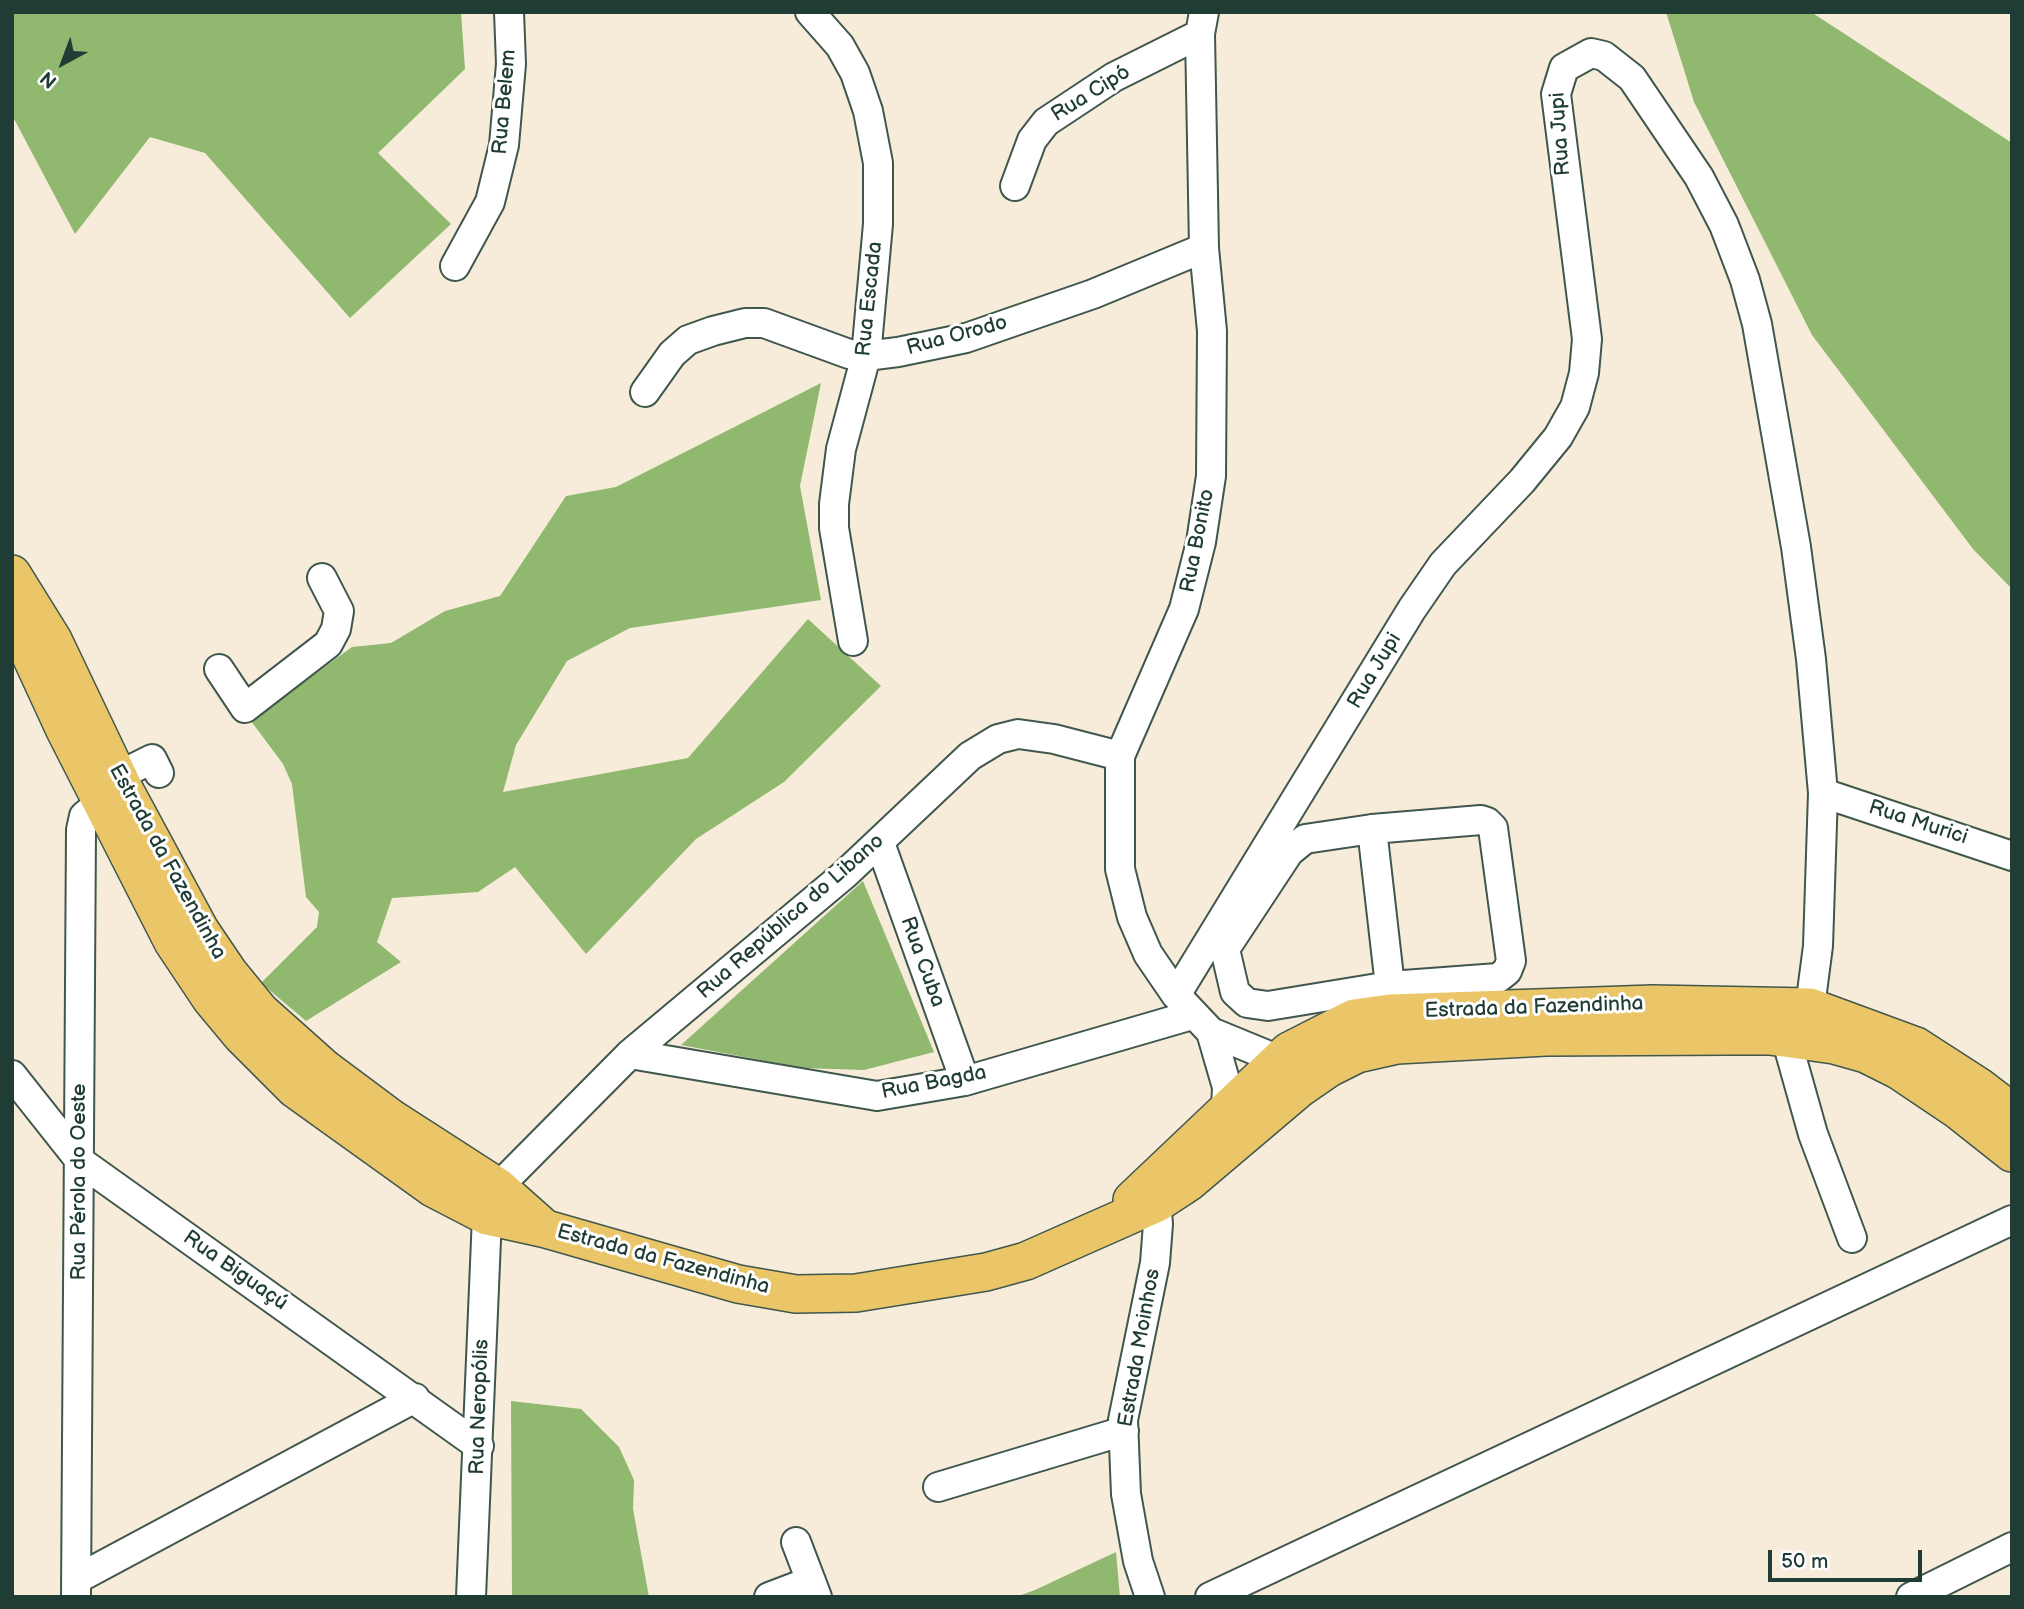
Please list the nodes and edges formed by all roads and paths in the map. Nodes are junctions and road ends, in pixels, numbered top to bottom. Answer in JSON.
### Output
{"nodes":[{"id":1,"x":509,"y":12,"type":"edge"},
{"id":2,"x":810,"y":12,"type":"edge"},
{"id":3,"x":1202,"y":23,"type":"edge"},
{"id":4,"x":1015,"y":186,"type":"dead end"},
{"id":5,"x":1205,"y":248,"type":"junction"},
{"id":6,"x":455,"y":267,"type":"dead end"},
{"id":7,"x":866,"y":356,"type":"junction"},
{"id":8,"x":645,"y":392,"type":"dead end"},
{"id":9,"x":12,"y":574,"type":"edge"},
{"id":10,"x":323,"y":578,"type":"dead end"},
{"id":11,"x":12,"y":615,"type":"edge"},
{"id":12,"x":853,"y":641,"type":"dead end"},
{"id":13,"x":219,"y":669,"type":"dead end"},
{"id":14,"x":1120,"y":756,"type":"junction"},
{"id":15,"x":156,"y":766,"type":"dead end"},
{"id":16,"x":114,"y":790,"type":"junction"},
{"id":17,"x":1823,"y":793,"type":"junction"},
{"id":18,"x":1372,"y":829,"type":"junction"},
{"id":19,"x":880,"y":843,"type":"junction"},
{"id":20,"x":2012,"y":856,"type":"edge"},
{"id":21,"x":1390,"y":999,"type":"junction"},
{"id":22,"x":1810,"y":1007,"type":"junction"},
{"id":23,"x":1193,"y":1014,"type":"junction"},
{"id":24,"x":1786,"y":1038,"type":"junction"},
{"id":25,"x":630,"y":1054,"type":"junction"},
{"id":26,"x":1279,"y":1060,"type":"junction"},
{"id":27,"x":12,"y":1074,"type":"edge"},
{"id":28,"x":965,"y":1081,"type":"junction"},
{"id":29,"x":1226,"y":1109,"type":"junction"},
{"id":30,"x":2012,"y":1112,"type":"edge"},
{"id":31,"x":2012,"y":1153,"type":"edge"},
{"id":32,"x":80,"y":1162,"type":"junction"},
{"id":33,"x":1155,"y":1192,"type":"junction"},
{"id":34,"x":492,"y":1202,"type":"junction"},
{"id":35,"x":2012,"y":1220,"type":"edge"},
{"id":36,"x":1852,"y":1238,"type":"dead end"},
{"id":37,"x":415,"y":1398,"type":"junction"},
{"id":38,"x":1124,"y":1431,"type":"junction"},
{"id":39,"x":479,"y":1446,"type":"junction"},
{"id":40,"x":938,"y":1488,"type":"dead end"},
{"id":41,"x":796,"y":1542,"type":"dead end"},
{"id":42,"x":2012,"y":1547,"type":"edge"},
{"id":43,"x":76,"y":1588,"type":"edge"},
{"id":44,"x":814,"y":1589,"type":"edge"},
{"id":45,"x":471,"y":1597,"type":"edge"},
{"id":46,"x":769,"y":1597,"type":"edge"},
{"id":47,"x":1150,"y":1597,"type":"edge"},
{"id":48,"x":1210,"y":1597,"type":"edge"},
{"id":49,"x":1912,"y":1597,"type":"edge"}],
"edges":[{"from":1,"to":6,"type":"street","name":"Rua Belem"},
{"from":2,"to":7,"type":"street","name":"Rua Escada"},
{"from":3,"to":4,"type":"street","name":"Rua Cipó"},
{"from":3,"to":5,"type":"street","name":"Rua Bonito"},
{"from":5,"to":7,"type":"street","name":"Rua Orodo"},
{"from":5,"to":14,"type":"street","name":"Rua Bonito"},
{"from":7,"to":8,"type":"street","name":"Rua Orodo"},
{"from":7,"to":12,"type":"street","name":"Rua Escada"},
{"from":9,"to":16,"type":"main road","name":"Estrada da Fazendinha"},
{"from":10,"to":13,"type":"street"},
{"from":11,"to":16,"type":"main road","name":"Estrada da Fazendinha"},
{"from":14,"to":19,"type":"street","name":"Rua República do Libano"},
{"from":14,"to":23,"type":"street","name":"Rua Bonito"},
{"from":15,"to":16,"type":"street"},
{"from":16,"to":32,"type":"street","name":"Rua Pérola do Oeste"},
{"from":16,"to":34,"type":"main road","name":"Estrada da Fazendinha"},
{"from":17,"to":20,"type":"street","name":"Rua Murici"},
{"from":17,"to":22,"type":"street","name":"Rua Jupi"},
{"from":17,"to":23,"type":"street","name":"Rua Jupi"},
{"from":18,"to":21,"type":"street"},
{"from":18,"to":21,"type":"street"},
{"from":18,"to":21,"type":"street"},
{"from":19,"to":25,"type":"street","name":"Rua República do Libano"},
{"from":19,"to":28,"type":"street","name":"Rua Cuba"},
{"from":21,"to":22,"type":"main road","name":"Estrada da Fazendinha"},
{"from":21,"to":26,"type":"main road","name":"Estrada da Fazendinha"},
{"from":22,"to":30,"type":"main road","name":"Estrada da Fazendinha"},
{"from":23,"to":26,"type":"street"},
{"from":23,"to":28,"type":"street","name":"Rua Bagda"},
{"from":23,"to":29,"type":"street","name":"Rua Bonito"},
{"from":24,"to":31,"type":"main road","name":"Estrada da Fazendinha"},
{"from":24,"to":33,"type":"main road","name":"Estrada da Fazendinha"},
{"from":24,"to":36,"type":"street"},
{"from":25,"to":28,"type":"street","name":"Rua Bagda"},
{"from":25,"to":34,"type":"street","name":"Rua República do Libano"},
{"from":26,"to":29,"type":"main road","name":"Estrada da Fazendinha"},
{"from":27,"to":32,"type":"street","name":"Rua Biguaçú"},
{"from":29,"to":33,"type":"main road","name":"Estrada da Fazendinha"},
{"from":32,"to":37,"type":"street","name":"Rua Biguaçú"},
{"from":32,"to":43,"type":"street","name":"Rua Pérola do Oeste"},
{"from":33,"to":34,"type":"main road","name":"Estrada da Fazendinha"},
{"from":33,"to":38,"type":"street","name":"Estrada Moinhos"},
{"from":34,"to":39,"type":"street","name":"Rua Neropólis"},
{"from":35,"to":48,"type":"street"},
{"from":37,"to":39,"type":"street","name":"Rua Biguaçú"},
{"from":37,"to":43,"type":"street"},
{"from":38,"to":40,"type":"street"},
{"from":38,"to":47,"type":"street","name":"Estrada Moinhos"},
{"from":39,"to":45,"type":"street","name":"Rua Neropólis"},
{"from":41,"to":44,"type":"street"},
{"from":42,"to":49,"type":"street"},
{"from":44,"to":46,"type":"street"}]}
